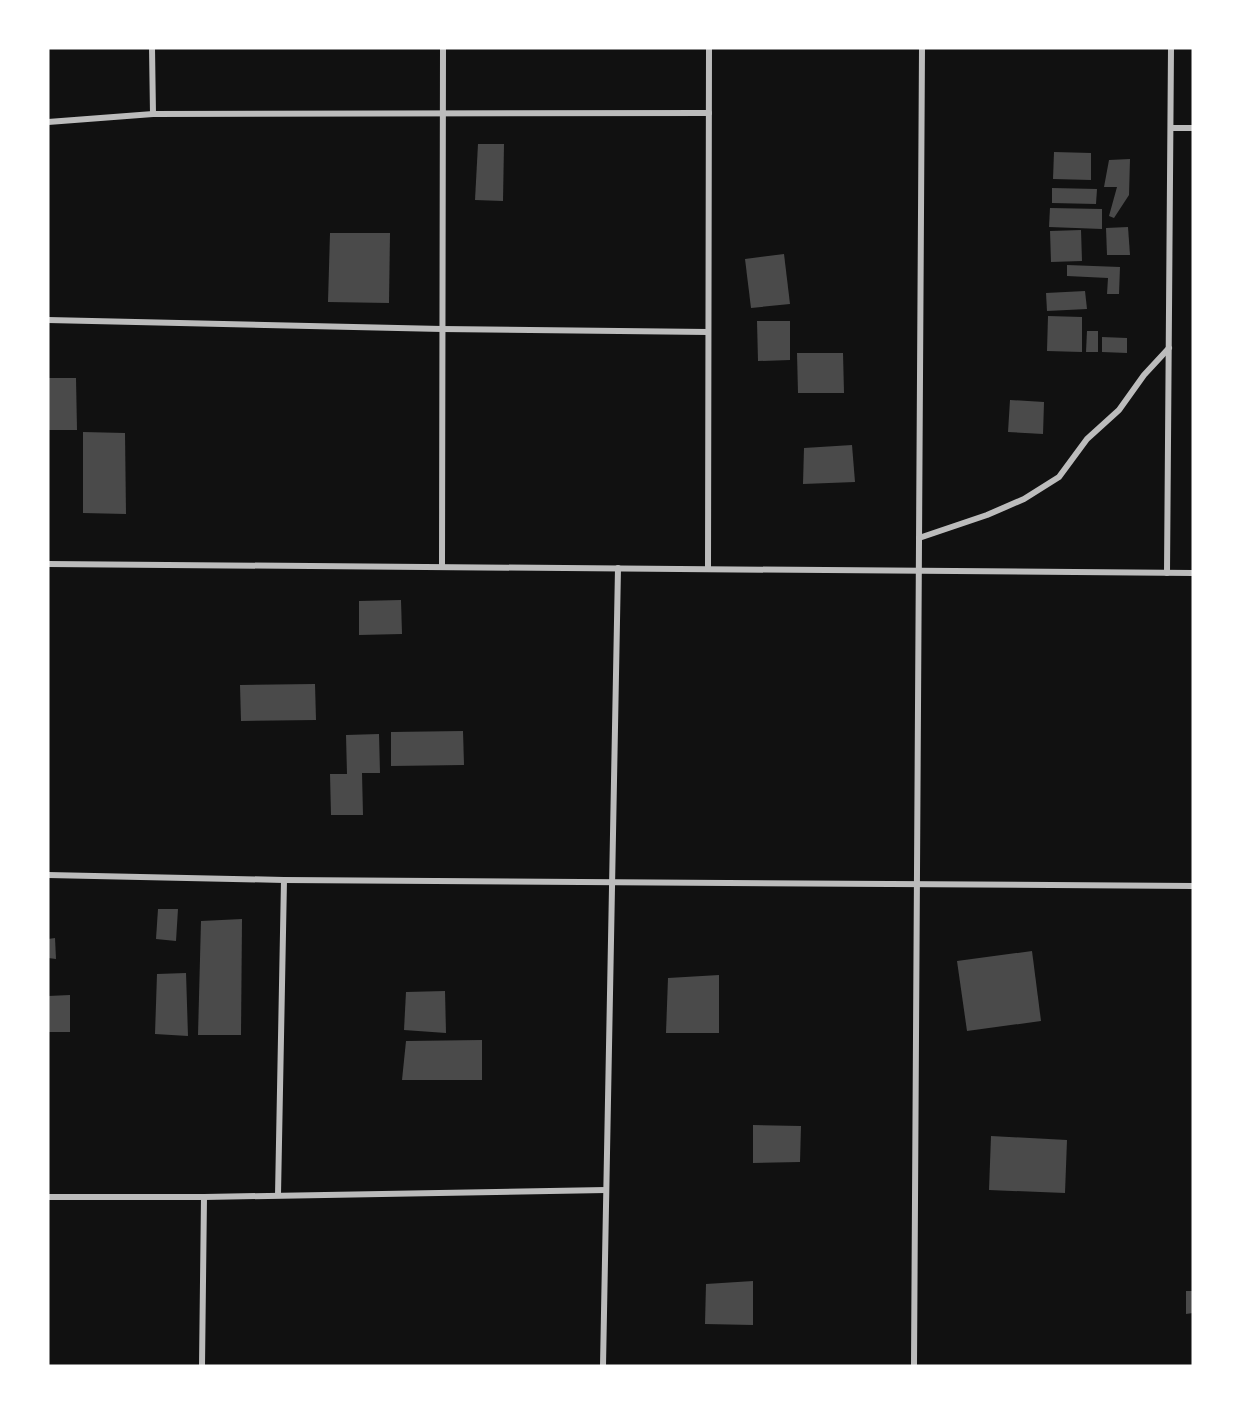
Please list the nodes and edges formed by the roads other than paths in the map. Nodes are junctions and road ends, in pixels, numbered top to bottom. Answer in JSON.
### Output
{"nodes":[{"id":1,"x":152,"y":48,"type":"edge"},
{"id":2,"x":442,"y":48,"type":"edge"},
{"id":3,"x":709,"y":48,"type":"edge"},
{"id":4,"x":922,"y":48,"type":"edge"},
{"id":5,"x":1171,"y":48,"type":"edge"},
{"id":6,"x":709,"y":113,"type":"junction"},
{"id":7,"x":153,"y":114,"type":"junction"},
{"id":8,"x":442,"y":114,"type":"junction"},
{"id":9,"x":48,"y":122,"type":"edge"},
{"id":10,"x":1171,"y":128,"type":"junction"},
{"id":11,"x":1193,"y":128,"type":"edge"},
{"id":12,"x":48,"y":320,"type":"edge"},
{"id":13,"x":442,"y":329,"type":"junction"},
{"id":14,"x":708,"y":332,"type":"junction"},
{"id":15,"x":1169,"y":348,"type":"junction"},
{"id":16,"x":919,"y":538,"type":"junction"},
{"id":17,"x":48,"y":564,"type":"edge"},
{"id":18,"x":442,"y":567,"type":"junction"},
{"id":19,"x":618,"y":568,"type":"junction"},
{"id":20,"x":708,"y":569,"type":"junction"},
{"id":21,"x":919,"y":571,"type":"junction"},
{"id":22,"x":1167,"y":573,"type":"junction"},
{"id":23,"x":1193,"y":573,"type":"edge"},
{"id":24,"x":48,"y":875,"type":"edge"},
{"id":25,"x":284,"y":880,"type":"junction"},
{"id":26,"x":611,"y":882,"type":"junction"},
{"id":27,"x":917,"y":884,"type":"junction"},
{"id":28,"x":1193,"y":886,"type":"edge"},
{"id":29,"x":606,"y":1190,"type":"junction"},
{"id":30,"x":278,"y":1195,"type":"junction"},
{"id":31,"x":48,"y":1197,"type":"edge"},
{"id":32,"x":204,"y":1197,"type":"junction"},
{"id":33,"x":202,"y":1366,"type":"edge"},
{"id":34,"x":603,"y":1366,"type":"edge"},
{"id":35,"x":914,"y":1366,"type":"edge"}],
"edges":[{"from":1,"to":7,"type":"street"},
{"from":2,"to":8,"type":"street"},
{"from":3,"to":6,"type":"street"},
{"from":4,"to":16,"type":"street"},
{"from":5,"to":10,"type":"street"},
{"from":6,"to":8,"type":"street"},
{"from":6,"to":14,"type":"street"},
{"from":7,"to":8,"type":"street"},
{"from":7,"to":9,"type":"street"},
{"from":8,"to":13,"type":"street"},
{"from":10,"to":11,"type":"street"},
{"from":10,"to":15,"type":"street"},
{"from":12,"to":13,"type":"street"},
{"from":13,"to":14,"type":"street"},
{"from":13,"to":18,"type":"street"},
{"from":14,"to":20,"type":"street"},
{"from":15,"to":16,"type":"street"},
{"from":15,"to":22,"type":"street"},
{"from":16,"to":21,"type":"street"},
{"from":17,"to":18,"type":"street"},
{"from":18,"to":19,"type":"street"},
{"from":19,"to":20,"type":"street"},
{"from":19,"to":26,"type":"street"},
{"from":20,"to":21,"type":"street"},
{"from":21,"to":22,"type":"street"},
{"from":21,"to":27,"type":"street"},
{"from":22,"to":23,"type":"street"},
{"from":24,"to":25,"type":"street"},
{"from":25,"to":26,"type":"street"},
{"from":25,"to":30,"type":"street"},
{"from":26,"to":27,"type":"street"},
{"from":26,"to":29,"type":"street"},
{"from":27,"to":28,"type":"street"},
{"from":27,"to":35,"type":"street"},
{"from":29,"to":30,"type":"street"},
{"from":29,"to":34,"type":"street"},
{"from":30,"to":32,"type":"street"},
{"from":31,"to":32,"type":"street"},
{"from":32,"to":33,"type":"street"}]}
